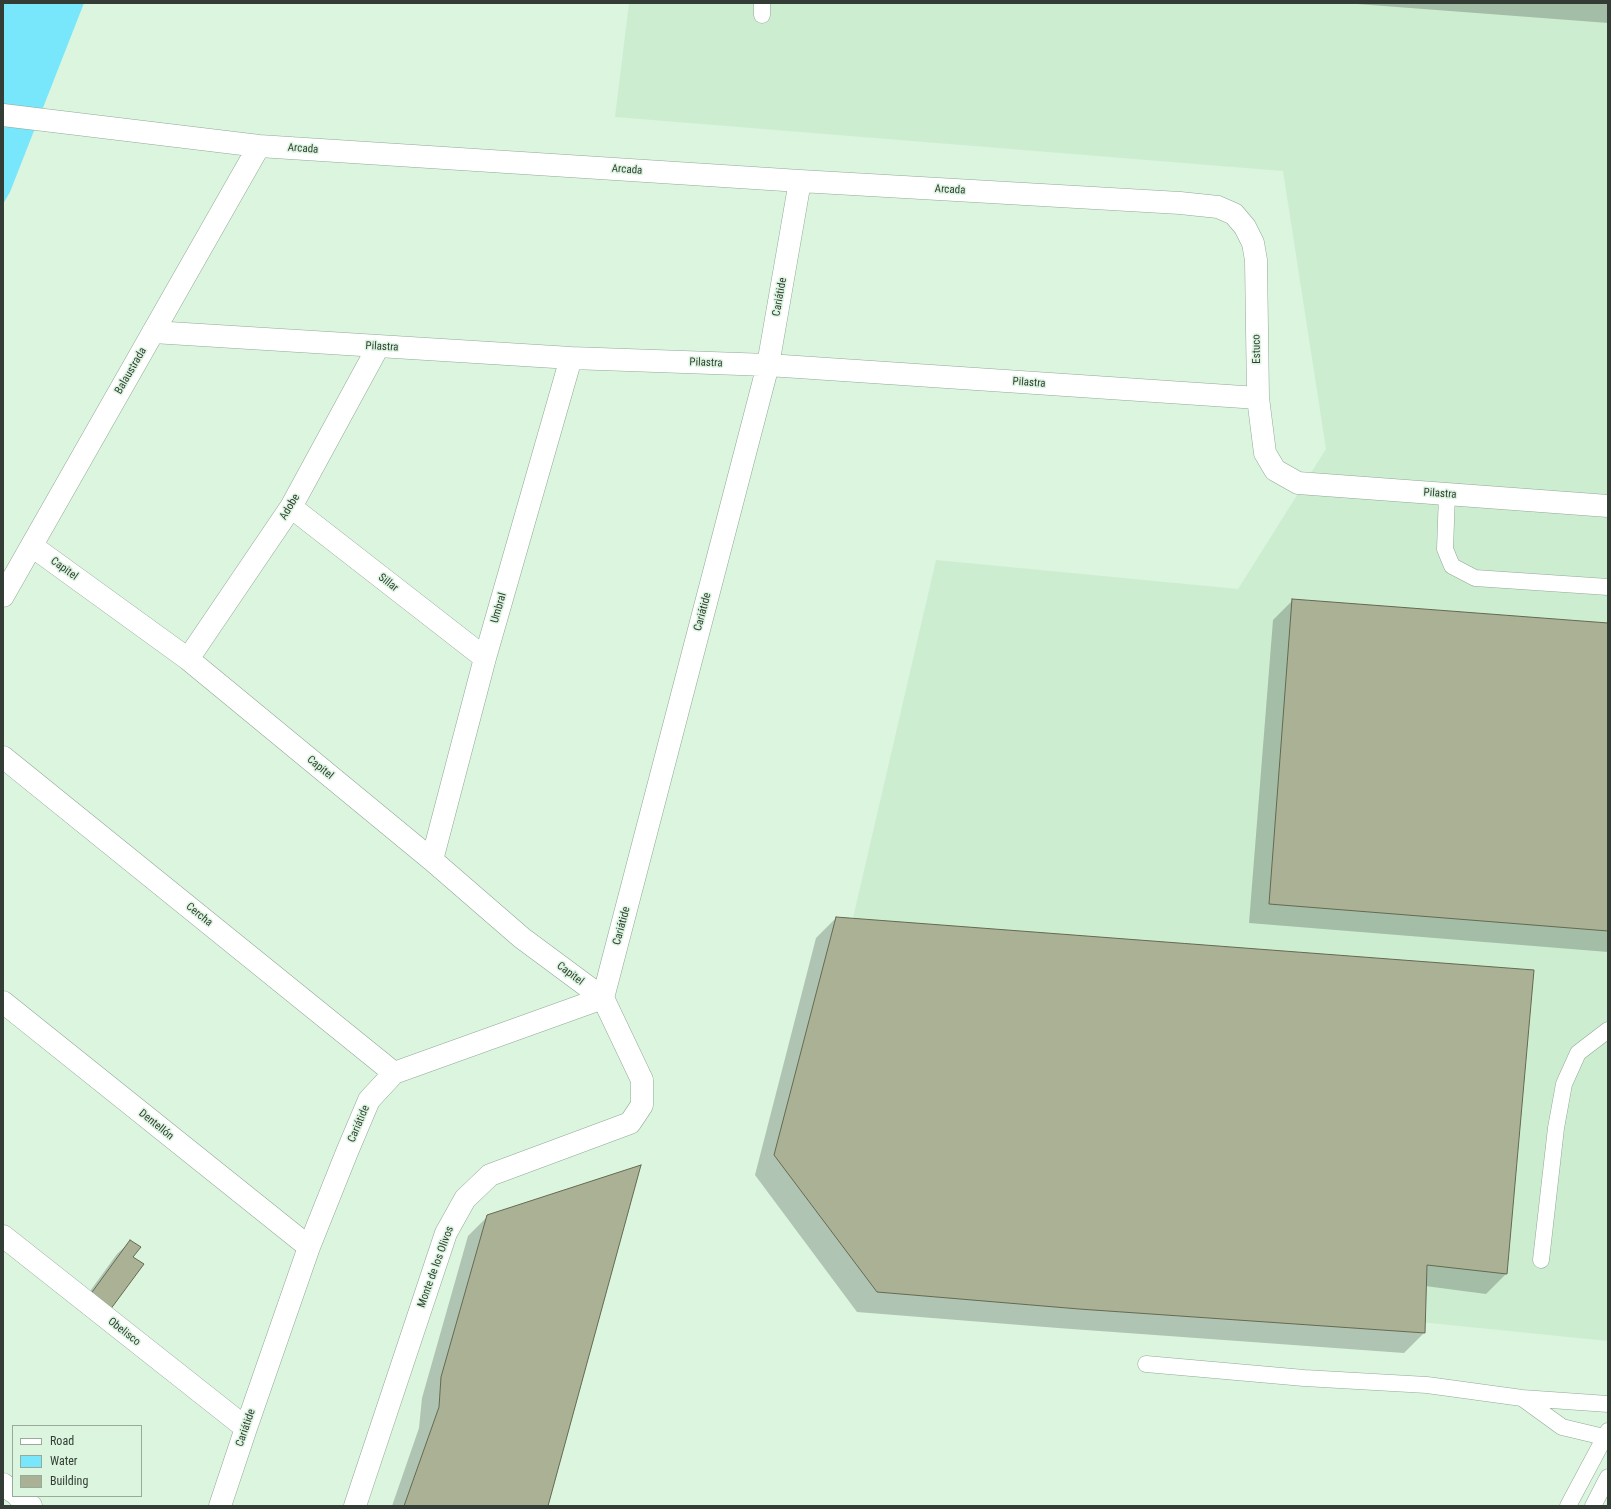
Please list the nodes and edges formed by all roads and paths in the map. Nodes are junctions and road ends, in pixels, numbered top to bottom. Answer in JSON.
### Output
{"nodes":[{"id":1,"x":3,"y":115,"type":"edge"},
{"id":2,"x":259,"y":146,"type":"junction"},
{"id":3,"x":800,"y":181,"type":"junction"},
{"id":4,"x":1245,"y":226,"type":"joint"},
{"id":5,"x":153,"y":332,"type":"junction"},
{"id":6,"x":378,"y":347,"type":"junction"},
{"id":7,"x":571,"y":358,"type":"junction"},
{"id":8,"x":768,"y":365,"type":"junction"},
{"id":9,"x":1258,"y":398,"type":"junction"},
{"id":10,"x":1275,"y":470,"type":"joint"},
{"id":11,"x":1447,"y":494,"type":"junction"},
{"id":12,"x":1608,"y":506,"type":"edge"},
{"id":13,"x":291,"y":507,"type":"junction"},
{"id":14,"x":32,"y":546,"type":"junction"},
{"id":15,"x":1608,"y":587,"type":"edge"},
{"id":16,"x":3,"y":596,"type":"edge"},
{"id":17,"x":485,"y":658,"type":"junction"},
{"id":18,"x":188,"y":659,"type":"junction"},
{"id":19,"x":3,"y":757,"type":"edge"},
{"id":20,"x":432,"y":860,"type":"junction"},
{"id":21,"x":603,"y":998,"type":"junction"},
{"id":22,"x":3,"y":1002,"type":"edge"},
{"id":23,"x":1608,"y":1030,"type":"edge"},
{"id":24,"x":394,"y":1073,"type":"junction"},
{"id":25,"x":3,"y":1236,"type":"edge"},
{"id":26,"x":309,"y":1247,"type":"junction"},
{"id":27,"x":1541,"y":1260,"type":"dead end"},
{"id":28,"x":1146,"y":1364,"type":"dead end"},
{"id":29,"x":1522,"y":1398,"type":"junction"},
{"id":30,"x":1608,"y":1404,"type":"edge"},
{"id":31,"x":246,"y":1428,"type":"junction"},
{"id":32,"x":1607,"y":1436,"type":"edge"},
{"id":33,"x":1608,"y":1477,"type":"edge"},
{"id":34,"x":3,"y":1484,"type":"edge"},
{"id":35,"x":12,"y":1491,"type":"edge"},
{"id":36,"x":19,"y":1497,"type":"edge"},
{"id":37,"x":30,"y":1506,"type":"edge"},
{"id":38,"x":220,"y":1506,"type":"edge"},
{"id":39,"x":355,"y":1506,"type":"edge"},
{"id":40,"x":1568,"y":1506,"type":"edge"},
{"id":41,"x":1593,"y":1506,"type":"edge"}],
"edges":[{"from":1,"to":2,"type":"street","name":"Arcada"},
{"from":2,"to":3,"type":"street","name":"Arcada"},
{"from":2,"to":5,"type":"street","name":"Balaustrada"},
{"from":3,"to":4,"type":"street","name":"Arcada"},
{"from":3,"to":8,"type":"street","name":"Cariátide"},
{"from":4,"to":9,"type":"street","name":"Estuco"},
{"from":5,"to":6,"type":"street","name":"Pilastra"},
{"from":5,"to":14,"type":"street","name":"Balaustrada"},
{"from":6,"to":7,"type":"street","name":"Pilastra"},
{"from":6,"to":13,"type":"street","name":"Adobe"},
{"from":7,"to":8,"type":"street","name":"Pilastra"},
{"from":7,"to":17,"type":"street","name":"Umbral"},
{"from":8,"to":9,"type":"street","name":"Pilastra"},
{"from":8,"to":21,"type":"street","name":"Cariátide"},
{"from":9,"to":10,"type":"street","name":"Estuco"},
{"from":10,"to":11,"type":"street","name":"Pilastra"},
{"from":11,"to":12,"type":"street","name":"Pilastra"},
{"from":11,"to":15,"type":"lane"},
{"from":13,"to":17,"type":"street","name":"Sillar"},
{"from":13,"to":18,"type":"street","name":"Adobe"},
{"from":14,"to":16,"type":"street","name":"Balaustrada"},
{"from":14,"to":18,"type":"street","name":"Capitel"},
{"from":17,"to":20,"type":"street","name":"Umbral"},
{"from":18,"to":20,"type":"street","name":"Capitel"},
{"from":19,"to":24,"type":"street","name":"Cercha"},
{"from":20,"to":21,"type":"street","name":"Capitel"},
{"from":21,"to":24,"type":"street","name":"Cariátide"},
{"from":21,"to":39,"type":"street","name":"Monte de los Olivos"},
{"from":22,"to":26,"type":"street","name":"Dentellón"},
{"from":23,"to":27,"type":"lane"},
{"from":24,"to":26,"type":"street","name":"Cariátide"},
{"from":25,"to":31,"type":"street","name":"Obelisco"},
{"from":26,"to":31,"type":"street","name":"Cariátide"},
{"from":28,"to":29,"type":"lane"},
{"from":29,"to":30,"type":"lane"},
{"from":29,"to":32,"type":"lane"},
{"from":31,"to":38,"type":"street","name":"Cariátide"},
{"from":32,"to":40,"type":"lane"},
{"from":33,"to":41,"type":"lane"},
{"from":34,"to":35,"type":"street"},
{"from":36,"to":37,"type":"street"}]}
